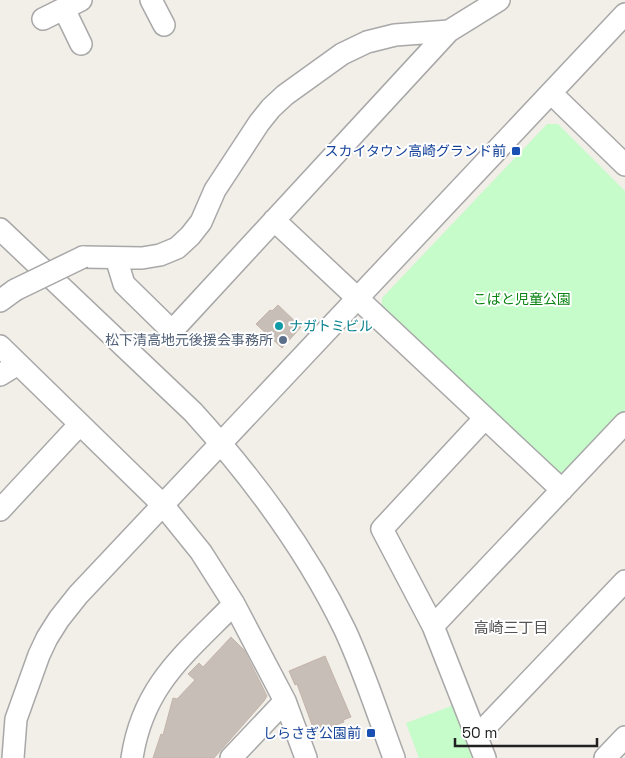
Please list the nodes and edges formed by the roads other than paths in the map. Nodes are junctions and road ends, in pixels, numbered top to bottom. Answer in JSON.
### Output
{"nodes":[{"id":1,"x":151,"y":0,"type":"edge"},
{"id":2,"x":499,"y":0,"type":"edge"},
{"id":3,"x":613,"y":0,"type":"edge"},
{"id":4,"x":72,"y":4,"type":"edge"},
{"id":5,"x":625,"y":12,"type":"edge"},
{"id":6,"x":43,"y":19,"type":"dead end"},
{"id":7,"x":164,"y":25,"type":"dead end"},
{"id":8,"x":449,"y":31,"type":"junction"},
{"id":9,"x":81,"y":44,"type":"dead end"},
{"id":10,"x":551,"y":93,"type":"junction"},
{"id":11,"x":625,"y":165,"type":"edge"},
{"id":12,"x":274,"y":220,"type":"junction"},
{"id":13,"x":0,"y":229,"type":"edge"},
{"id":14,"x":116,"y":258,"type":"junction"},
{"id":15,"x":7,"y":295,"type":"edge"},
{"id":16,"x":358,"y":298,"type":"junction"},
{"id":17,"x":0,"y":346,"type":"edge"},
{"id":18,"x":18,"y":364,"type":"junction"},
{"id":19,"x":0,"y":375,"type":"edge"},
{"id":20,"x":485,"y":418,"type":"junction"},
{"id":21,"x":625,"y":423,"type":"edge"},
{"id":22,"x":80,"y":424,"type":"junction"},
{"id":23,"x":222,"y":442,"type":"junction"},
{"id":24,"x":562,"y":490,"type":"junction"},
{"id":25,"x":163,"y":504,"type":"junction"},
{"id":26,"x":0,"y":510,"type":"edge"},
{"id":27,"x":625,"y":581,"type":"edge"},
{"id":28,"x":234,"y":604,"type":"junction"},
{"id":29,"x":433,"y":626,"type":"junction"},
{"id":30,"x":285,"y":701,"type":"junction"},
{"id":31,"x":8,"y":718,"type":"edge"},
{"id":32,"x":477,"y":736,"type":"junction"},
{"id":33,"x":625,"y":737,"type":"edge"},
{"id":34,"x":13,"y":758,"type":"edge"},
{"id":35,"x":132,"y":758,"type":"edge"},
{"id":36,"x":231,"y":758,"type":"edge"},
{"id":37,"x":306,"y":758,"type":"edge"},
{"id":38,"x":394,"y":758,"type":"edge"},
{"id":39,"x":485,"y":758,"type":"edge"},
{"id":40,"x":605,"y":758,"type":"edge"}],
"edges":[{"from":1,"to":7,"type":"street"},
{"from":2,"to":8,"type":"street"},
{"from":3,"to":5,"type":"street"},
{"from":4,"to":6,"type":"street"},
{"from":4,"to":9,"type":"street"},
{"from":5,"to":10,"type":"street"},
{"from":8,"to":12,"type":"street"},
{"from":8,"to":14,"type":"street"},
{"from":10,"to":11,"type":"street"},
{"from":10,"to":16,"type":"street"},
{"from":12,"to":14,"type":"street"},
{"from":12,"to":16,"type":"street"},
{"from":13,"to":23,"type":"street"},
{"from":14,"to":15,"type":"street","bridge":true},
{"from":16,"to":20,"type":"street"},
{"from":16,"to":23,"type":"street"},
{"from":17,"to":18,"type":"street"},
{"from":18,"to":19,"type":"street"},
{"from":18,"to":22,"type":"street"},
{"from":20,"to":24,"type":"street"},
{"from":20,"to":29,"type":"street"},
{"from":21,"to":24,"type":"street"},
{"from":22,"to":25,"type":"street"},
{"from":22,"to":26,"type":"street"},
{"from":23,"to":25,"type":"street"},
{"from":23,"to":38,"type":"street"},
{"from":24,"to":29,"type":"street"},
{"from":25,"to":28,"type":"street"},
{"from":25,"to":31,"type":"street"},
{"from":27,"to":32,"type":"street"},
{"from":28,"to":30,"type":"street"},
{"from":28,"to":35,"type":"street"},
{"from":29,"to":32,"type":"street"},
{"from":30,"to":36,"type":"street"},
{"from":30,"to":37,"type":"street"},
{"from":31,"to":34,"type":"street"},
{"from":32,"to":39,"type":"street"},
{"from":33,"to":40,"type":"street"}]}
